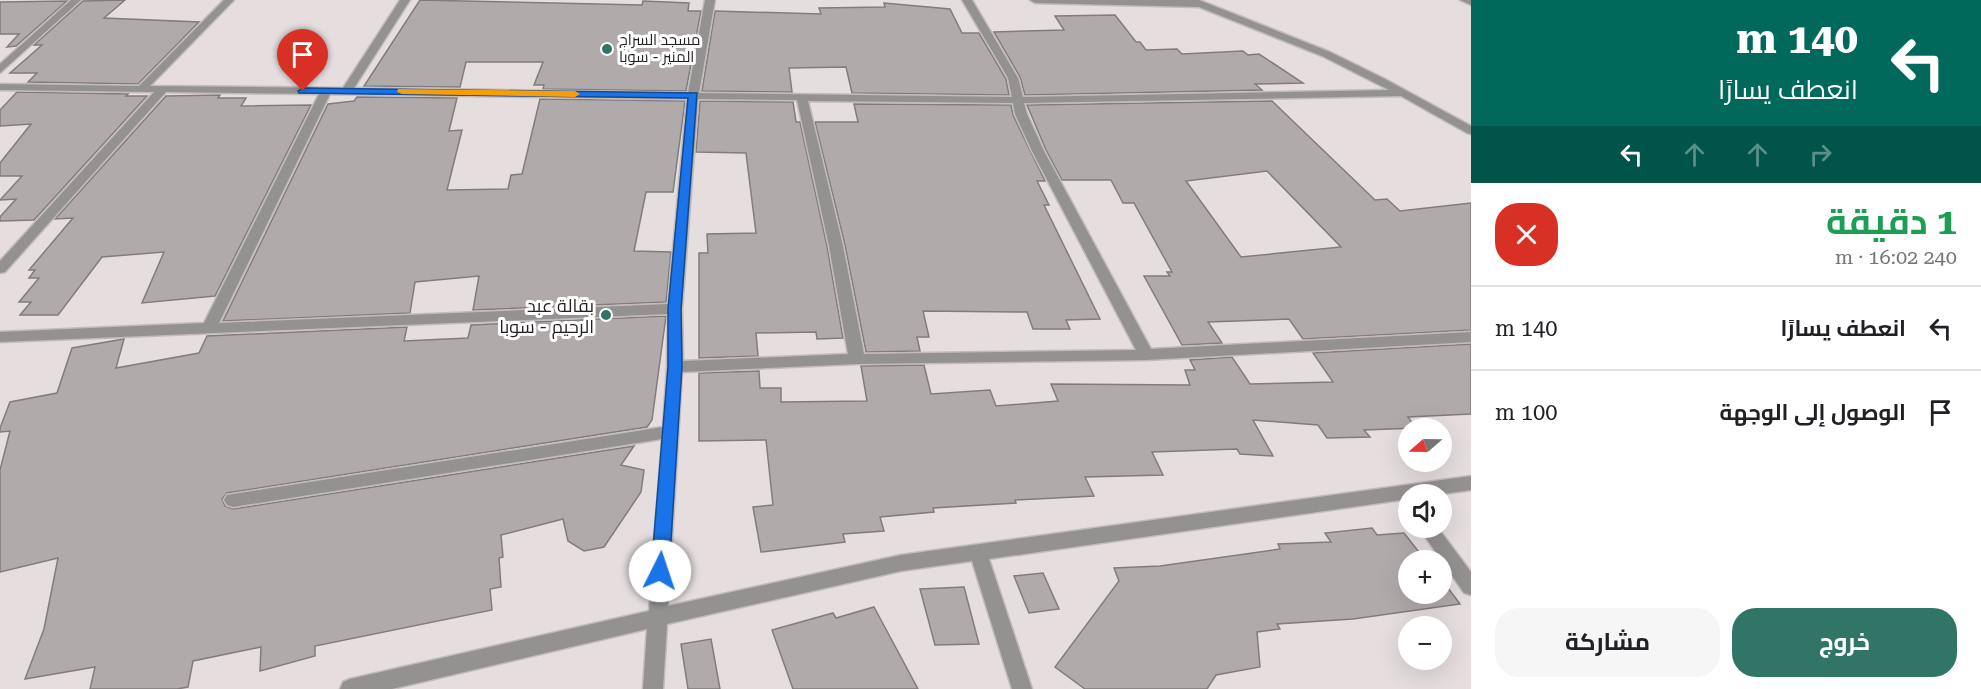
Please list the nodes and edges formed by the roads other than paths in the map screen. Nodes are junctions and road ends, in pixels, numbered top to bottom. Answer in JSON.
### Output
{"nodes":[{"id":1,"x":76,"y":0,"type":"edge"},
{"id":2,"x":229,"y":0,"type":"edge"},
{"id":3,"x":405,"y":0,"type":"edge"},
{"id":4,"x":710,"y":0,"type":"edge"},
{"id":5,"x":967,"y":0,"type":"edge"},
{"id":6,"x":1035,"y":0,"type":"edge"},
{"id":7,"x":1465,"y":0,"type":"edge"},
{"id":8,"x":1195,"y":2,"type":"edge"},
{"id":9,"x":1471,"y":2,"type":"edge"},
{"id":10,"x":0,"y":70,"type":"edge"},
{"id":11,"x":0,"y":87,"type":"edge"},
{"id":12,"x":143,"y":87,"type":"junction"},
{"id":13,"x":164,"y":88,"type":"junction"},
{"id":14,"x":326,"y":91,"type":"junction"},
{"id":15,"x":347,"y":91,"type":"junction"},
{"id":16,"x":1403,"y":93,"type":"junction"},
{"id":17,"x":693,"y":95,"type":"junction"},
{"id":18,"x":801,"y":96,"type":"junction"},
{"id":19,"x":1017,"y":100,"type":"junction"},
{"id":20,"x":1471,"y":131,"type":"edge"},
{"id":21,"x":0,"y":269,"type":"edge"},
{"id":22,"x":675,"y":309,"type":"junction"},
{"id":23,"x":210,"y":328,"type":"junction"},
{"id":24,"x":0,"y":337,"type":"edge"},
{"id":25,"x":1471,"y":337,"type":"edge"},
{"id":26,"x":1146,"y":355,"type":"junction"},
{"id":27,"x":856,"y":360,"type":"junction"},
{"id":28,"x":675,"y":367,"type":"junction"},
{"id":29,"x":669,"y":432,"type":"junction"},
{"id":30,"x":1471,"y":483,"type":"edge"},
{"id":31,"x":1452,"y":487,"type":"edge"},
{"id":32,"x":1398,"y":497,"type":"edge"},
{"id":33,"x":233,"y":500,"type":"dead end"},
{"id":34,"x":1435,"y":538,"type":"edge"},
{"id":35,"x":978,"y":552,"type":"junction"},
{"id":36,"x":1471,"y":587,"type":"edge"},
{"id":37,"x":657,"y":617,"type":"junction"},
{"id":38,"x":350,"y":689,"type":"edge"},
{"id":39,"x":653,"y":689,"type":"edge"},
{"id":40,"x":1022,"y":689,"type":"edge"}],
"edges":[{"from":1,"to":10,"type":"street"},
{"from":2,"to":12,"type":"street"},
{"from":3,"to":15,"type":"street"},
{"from":4,"to":17,"type":"street"},
{"from":5,"to":19,"type":"street"},
{"from":6,"to":8,"type":"street"},
{"from":7,"to":9,"type":"street"},
{"from":8,"to":16,"type":"street"},
{"from":11,"to":12,"type":"street"},
{"from":12,"to":13,"type":"street"},
{"from":13,"to":14,"type":"street"},
{"from":13,"to":21,"type":"street"},
{"from":14,"to":15,"type":"street"},
{"from":14,"to":23,"type":"street"},
{"from":15,"to":17,"type":"street"},
{"from":16,"to":19,"type":"street"},
{"from":16,"to":20,"type":"street"},
{"from":17,"to":18,"type":"street"},
{"from":17,"to":22,"type":"street"},
{"from":18,"to":19,"type":"street"},
{"from":18,"to":27,"type":"street"},
{"from":19,"to":26,"type":"street"},
{"from":22,"to":23,"type":"street"},
{"from":22,"to":28,"type":"street"},
{"from":23,"to":24,"type":"street"},
{"from":25,"to":26,"type":"street"},
{"from":26,"to":27,"type":"street"},
{"from":27,"to":28,"type":"street"},
{"from":28,"to":29,"type":"street"},
{"from":29,"to":33,"type":"street"},
{"from":29,"to":37,"type":"street"},
{"from":30,"to":31,"type":"street"},
{"from":32,"to":35,"type":"street"},
{"from":34,"to":36,"type":"street"},
{"from":35,"to":37,"type":"street"},
{"from":35,"to":40,"type":"street"},
{"from":37,"to":38,"type":"street"},
{"from":37,"to":39,"type":"street"}]}
